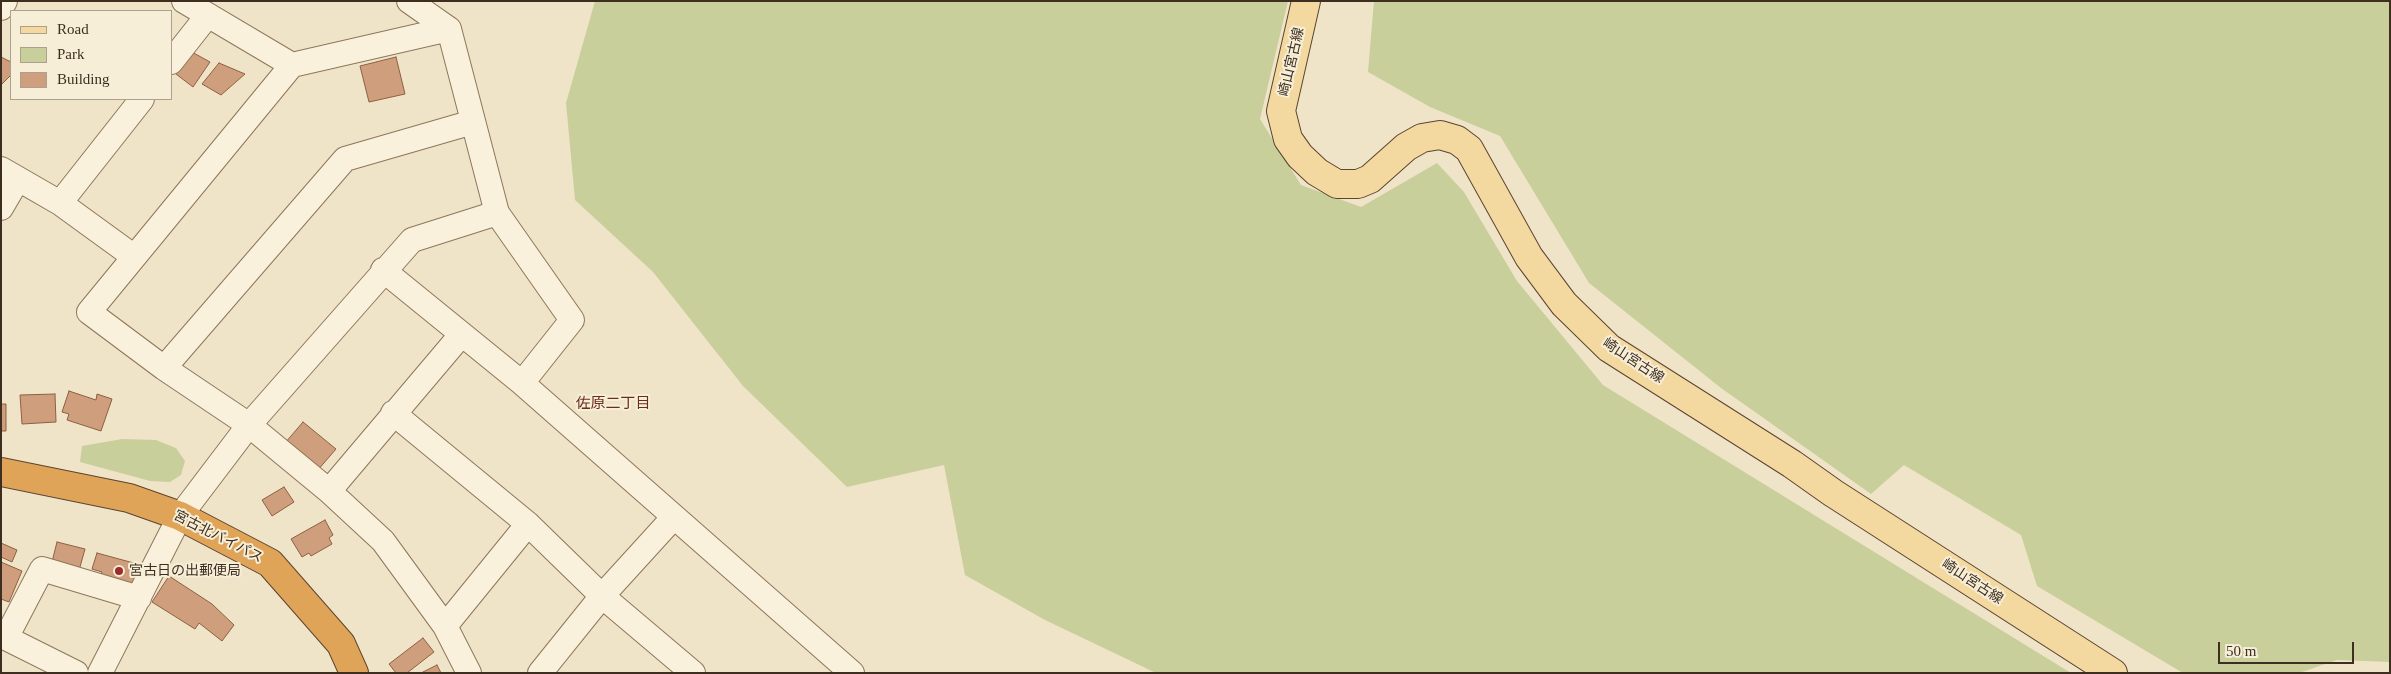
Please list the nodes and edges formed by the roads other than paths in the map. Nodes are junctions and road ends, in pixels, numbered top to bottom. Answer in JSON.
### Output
{"nodes":[{"id":1,"x":5,"y":1,"type":"edge"},
{"id":2,"x":184,"y":1,"type":"edge"},
{"id":3,"x":409,"y":1,"type":"edge"},
{"id":4,"x":1306,"y":1,"type":"edge"},
{"id":5,"x":1,"y":8,"type":"edge"},
{"id":6,"x":208,"y":15,"type":"junction"},
{"id":7,"x":449,"y":29,"type":"junction"},
{"id":8,"x":172,"y":61,"type":"edge"},
{"id":9,"x":292,"y":65,"type":"junction"},
{"id":10,"x":141,"y":100,"type":"edge"},
{"id":11,"x":473,"y":122,"type":"junction"},
{"id":12,"x":10,"y":174,"type":"edge"},
{"id":13,"x":60,"y":203,"type":"junction"},
{"id":14,"x":1,"y":208,"type":"edge"},
{"id":15,"x":497,"y":213,"type":"junction"},
{"id":16,"x":133,"y":256,"type":"junction"},
{"id":17,"x":383,"y":270,"type":"junction"},
{"id":18,"x":461,"y":335,"type":"junction"},
{"id":19,"x":164,"y":368,"type":"junction"},
{"id":20,"x":522,"y":383,"type":"junction"},
{"id":21,"x":393,"y":413,"type":"junction"},
{"id":22,"x":249,"y":424,"type":"junction"},
{"id":23,"x":1,"y":472,"type":"edge"},
{"id":24,"x":329,"y":491,"type":"junction"},
{"id":25,"x":180,"y":516,"type":"junction"},
{"id":26,"x":673,"y":518,"type":"junction"},
{"id":27,"x":528,"y":524,"type":"junction"},
{"id":28,"x":602,"y":596,"type":"junction"},
{"id":29,"x":139,"y":598,"type":"junction"},
{"id":30,"x":445,"y":626,"type":"junction"},
{"id":31,"x":76,"y":673,"type":"edge"},
{"id":32,"x":100,"y":673,"type":"edge"},
{"id":33,"x":354,"y":673,"type":"edge"},
{"id":34,"x":469,"y":673,"type":"edge"},
{"id":35,"x":540,"y":673,"type":"edge"},
{"id":36,"x":693,"y":673,"type":"edge"},
{"id":37,"x":852,"y":673,"type":"edge"},
{"id":38,"x":2113,"y":673,"type":"edge"}],
"edges":[{"from":1,"to":5,"type":"street"},
{"from":2,"to":6,"type":"street"},
{"from":3,"to":7,"type":"street"},
{"from":4,"to":38,"type":"main road","name":"崎山宮古線"},
{"from":6,"to":8,"type":"street"},
{"from":6,"to":9,"type":"street"},
{"from":7,"to":9,"type":"street"},
{"from":7,"to":11,"type":"street"},
{"from":9,"to":16,"type":"street"},
{"from":10,"to":13,"type":"street"},
{"from":11,"to":15,"type":"street"},
{"from":11,"to":19,"type":"street"},
{"from":12,"to":13,"type":"street"},
{"from":12,"to":14,"type":"street"},
{"from":13,"to":16,"type":"street"},
{"from":15,"to":17,"type":"street"},
{"from":15,"to":20,"type":"street"},
{"from":16,"to":19,"type":"street"},
{"from":17,"to":18,"type":"street"},
{"from":17,"to":22,"type":"street"},
{"from":18,"to":20,"type":"street"},
{"from":18,"to":21,"type":"street"},
{"from":19,"to":22,"type":"street"},
{"from":20,"to":26,"type":"street"},
{"from":21,"to":24,"type":"street"},
{"from":21,"to":27,"type":"street"},
{"from":22,"to":24,"type":"street"},
{"from":22,"to":25,"type":"street"},
{"from":23,"to":25,"type":"highway","name":"宮古北バイパス"},
{"from":24,"to":30,"type":"street"},
{"from":25,"to":29,"type":"street"},
{"from":25,"to":33,"type":"highway","name":"宮古北バイパス"},
{"from":26,"to":28,"type":"street"},
{"from":26,"to":37,"type":"street"},
{"from":27,"to":28,"type":"street"},
{"from":27,"to":30,"type":"street"},
{"from":28,"to":35,"type":"street"},
{"from":28,"to":36,"type":"street"},
{"from":29,"to":31,"type":"street"},
{"from":29,"to":32,"type":"street"},
{"from":30,"to":34,"type":"street"}]}
